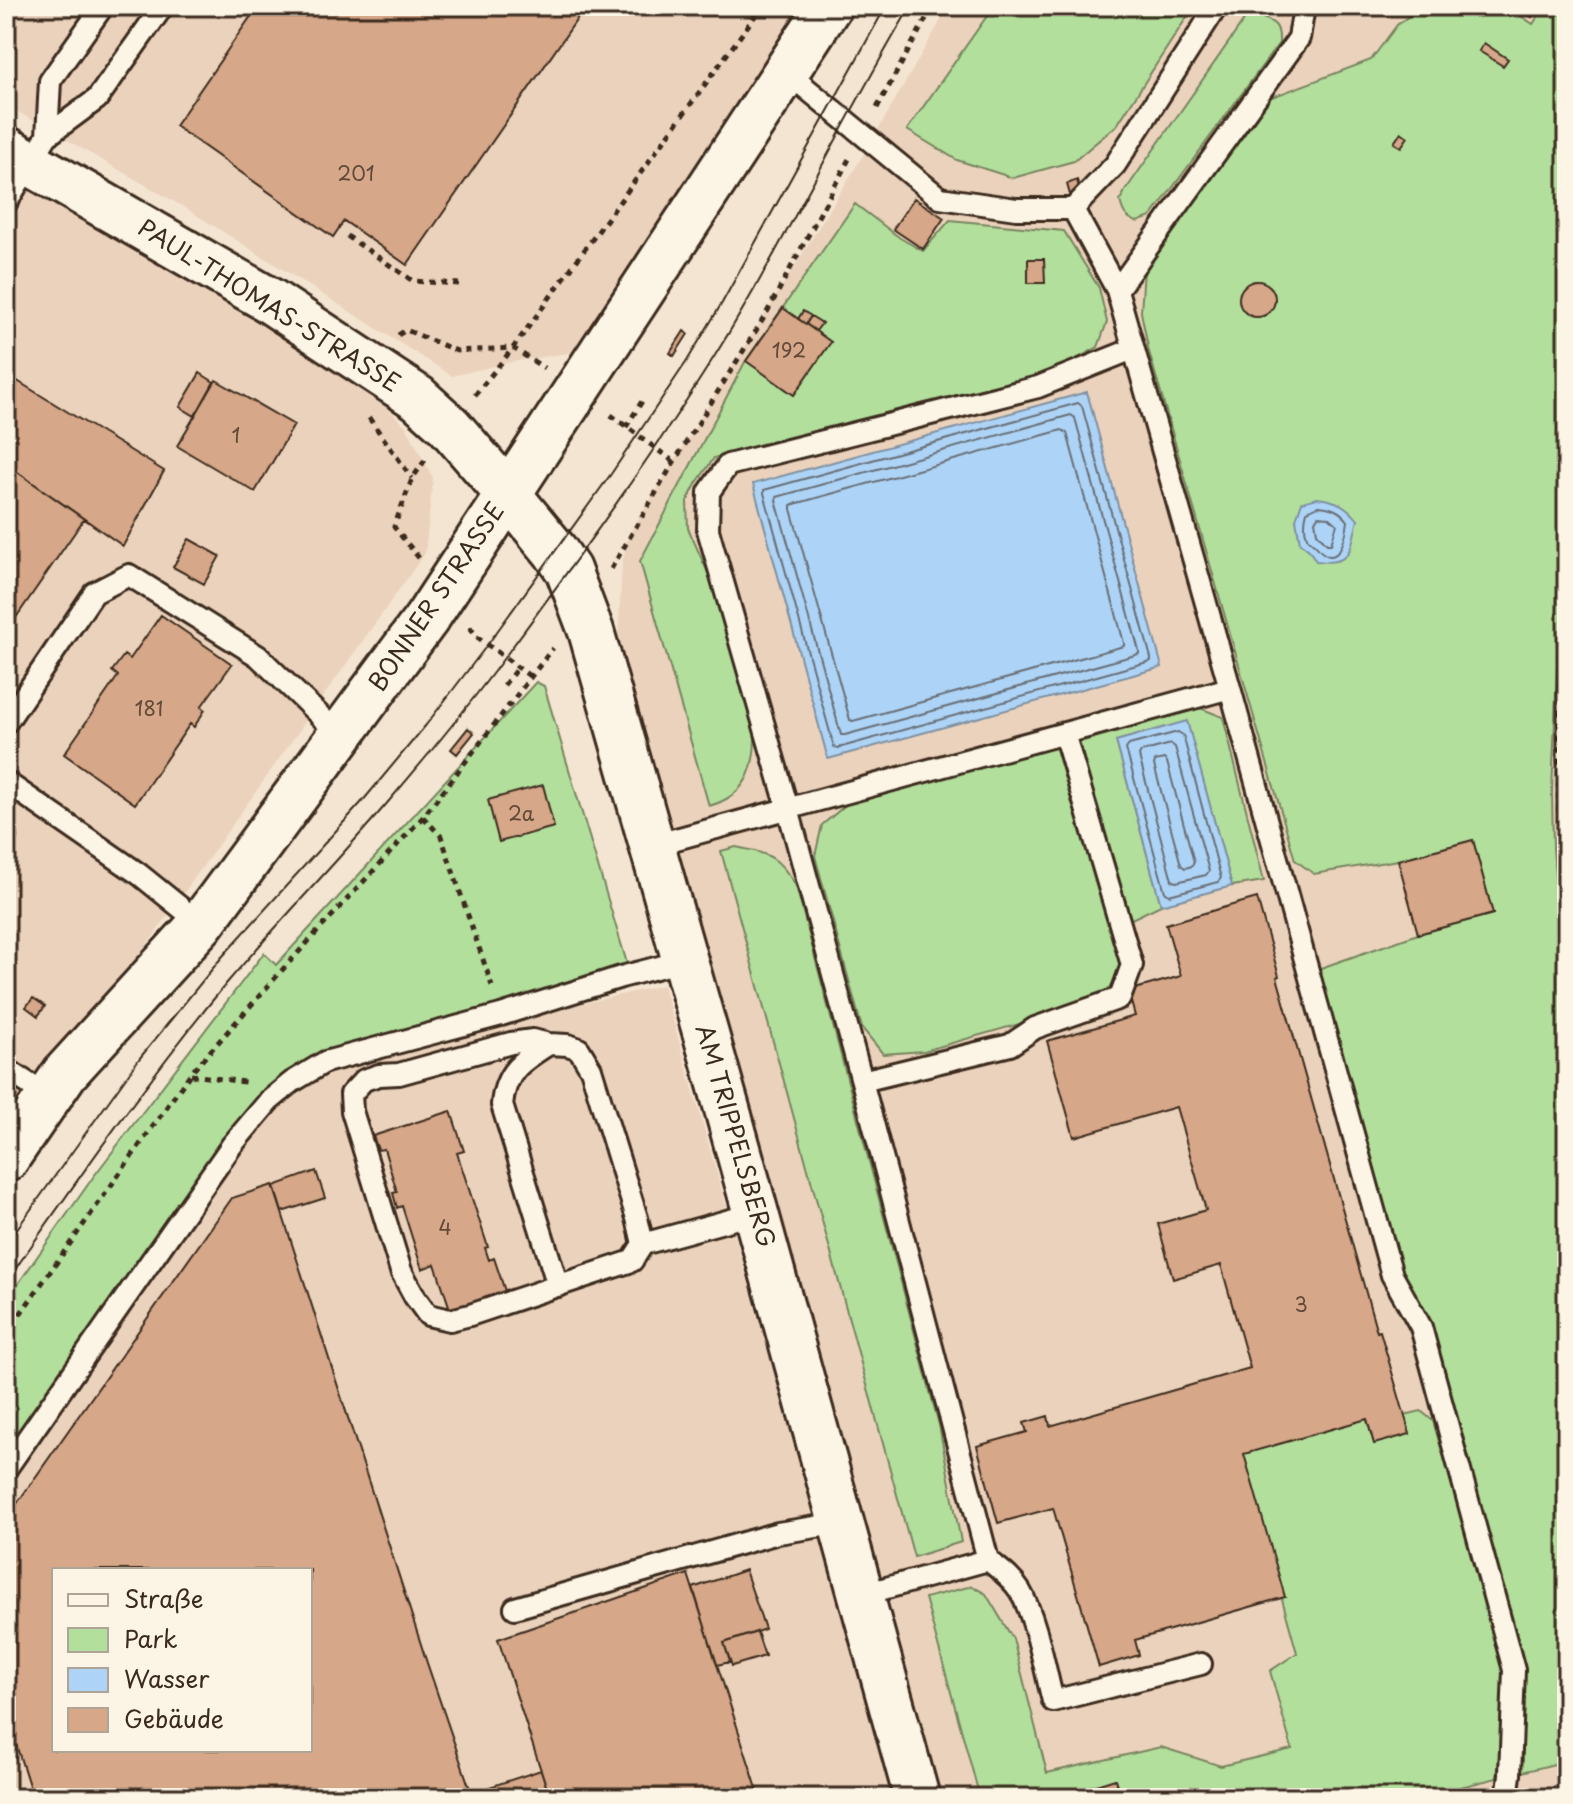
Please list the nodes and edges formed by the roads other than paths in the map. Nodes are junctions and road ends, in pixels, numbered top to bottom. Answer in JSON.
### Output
{"nodes":[{"id":1,"x":103,"y":6,"type":"edge"},
{"id":2,"x":163,"y":6,"type":"edge"},
{"id":3,"x":829,"y":6,"type":"edge"},
{"id":4,"x":1217,"y":6,"type":"edge"},
{"id":5,"x":1302,"y":6,"type":"edge"},
{"id":6,"x":785,"y":71,"type":"junction"},
{"id":7,"x":28,"y":150,"type":"edge"},
{"id":8,"x":6,"y":203,"type":"edge"},
{"id":9,"x":1073,"y":209,"type":"junction"},
{"id":10,"x":1117,"y":290,"type":"junction"},
{"id":11,"x":1133,"y":349,"type":"junction"},
{"id":12,"x":508,"y":494,"type":"junction"},
{"id":13,"x":1230,"y":688,"type":"junction"},
{"id":14,"x":6,"y":723,"type":"edge"},
{"id":15,"x":1064,"y":733,"type":"junction"},
{"id":16,"x":340,"y":735,"type":"junction"},
{"id":17,"x":6,"y":782,"type":"edge"},
{"id":18,"x":788,"y":809,"type":"junction"},
{"id":19,"x":654,"y":845,"type":"junction"},
{"id":20,"x":201,"y":924,"type":"junction"},
{"id":21,"x":686,"y":960,"type":"junction"},
{"id":22,"x":549,"y":1044,"type":"junction"},
{"id":23,"x":6,"y":1069,"type":"edge"},
{"id":24,"x":862,"y":1081,"type":"junction"},
{"id":25,"x":49,"y":1097,"type":"junction"},
{"id":26,"x":6,"y":1159,"type":"edge"},
{"id":27,"x":756,"y":1213,"type":"junction"},
{"id":28,"x":643,"y":1244,"type":"junction"},
{"id":29,"x":558,"y":1286,"type":"junction"},
{"id":30,"x":6,"y":1469,"type":"edge"},
{"id":31,"x":841,"y":1523,"type":"junction"},
{"id":32,"x":988,"y":1560,"type":"junction"},
{"id":33,"x":861,"y":1595,"type":"junction"},
{"id":34,"x":515,"y":1608,"type":"dead end"},
{"id":35,"x":1201,"y":1664,"type":"dead end"},
{"id":36,"x":917,"y":1798,"type":"edge"},
{"id":37,"x":1507,"y":1798,"type":"edge"}],
"edges":[{"from":1,"to":7,"type":"lane"},
{"from":2,"to":7,"type":"lane"},
{"from":3,"to":6,"type":"main road","name":"BONNER STRASSE"},
{"from":4,"to":9,"type":"lane"},
{"from":5,"to":10,"type":"lane"},
{"from":6,"to":9,"type":"lane"},
{"from":6,"to":12,"type":"main road","name":"BONNER STRASSE"},
{"from":7,"to":8,"type":"lane"},
{"from":7,"to":12,"type":"main road","name":"PAUL-THOMAS-STRASSE"},
{"from":9,"to":10,"type":"lane"},
{"from":10,"to":11,"type":"lane"},
{"from":11,"to":13,"type":"lane"},
{"from":11,"to":18,"type":"lane"},
{"from":12,"to":16,"type":"main road","name":"BONNER STRASSE"},
{"from":12,"to":19,"type":"main road","name":"AM TRIPPELSBERG"},
{"from":13,"to":15,"type":"lane"},
{"from":13,"to":37,"type":"lane"},
{"from":14,"to":16,"type":"lane"},
{"from":15,"to":18,"type":"lane"},
{"from":15,"to":24,"type":"lane"},
{"from":16,"to":20,"type":"main road","name":"BONNER STRASSE"},
{"from":17,"to":20,"type":"lane"},
{"from":18,"to":19,"type":"lane"},
{"from":18,"to":24,"type":"lane"},
{"from":19,"to":21,"type":"main road","name":"AM TRIPPELSBERG"},
{"from":20,"to":25,"type":"main road","name":"BONNER STRASSE"},
{"from":21,"to":27,"type":"main road","name":"AM TRIPPELSBERG"},
{"from":21,"to":30,"type":"lane"},
{"from":22,"to":28,"type":"lane"},
{"from":22,"to":29,"type":"lane"},
{"from":22,"to":29,"type":"lane"},
{"from":23,"to":25,"type":"lane"},
{"from":24,"to":32,"type":"lane"},
{"from":25,"to":26,"type":"main road","name":"BONNER STRASSE"},
{"from":27,"to":28,"type":"lane"},
{"from":27,"to":31,"type":"main road","name":"AM TRIPPELSBERG"},
{"from":28,"to":29,"type":"lane"},
{"from":31,"to":33,"type":"main road","name":"AM TRIPPELSBERG"},
{"from":31,"to":34,"type":"lane"},
{"from":32,"to":33,"type":"lane"},
{"from":32,"to":35,"type":"lane"},
{"from":33,"to":36,"type":"main road","name":"AM TRIPPELSBERG"}]}
